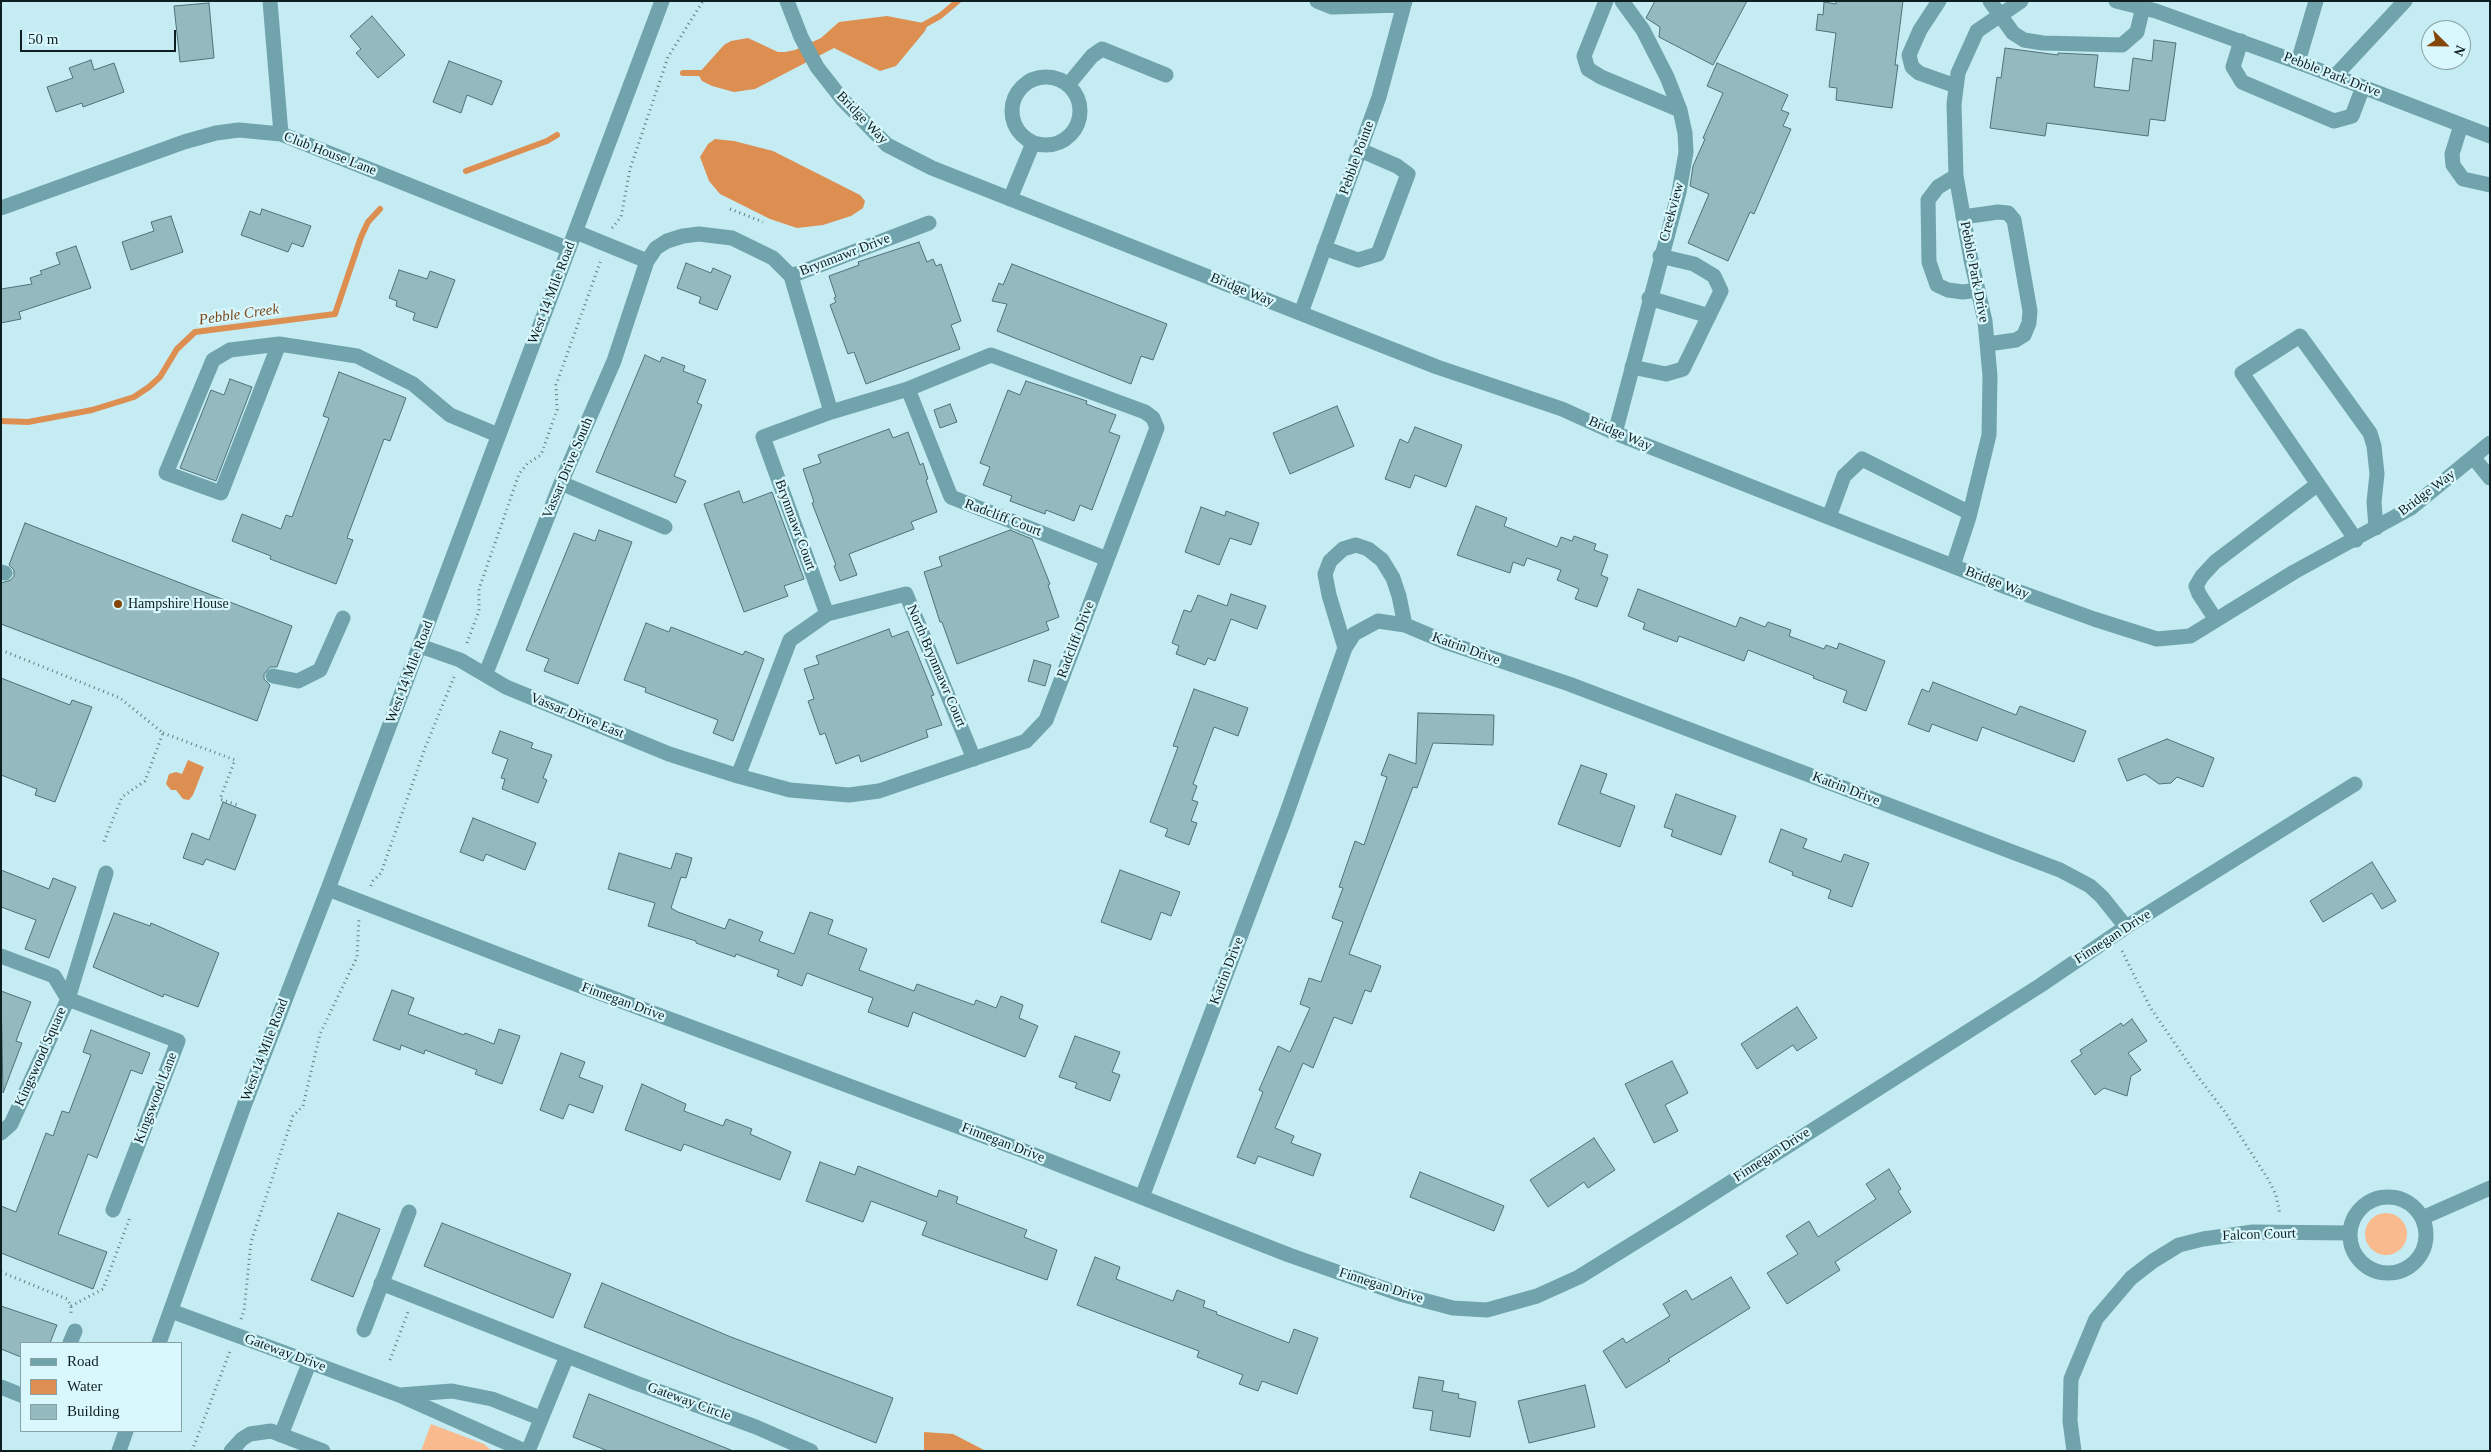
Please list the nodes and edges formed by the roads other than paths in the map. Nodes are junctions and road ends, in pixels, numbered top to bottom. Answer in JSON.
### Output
{"nodes":[{"id":1,"x":270,"y":1,"type":"edge"},
{"id":2,"x":662,"y":1,"type":"edge"},
{"id":3,"x":787,"y":1,"type":"edge"},
{"id":4,"x":1317,"y":1,"type":"edge"},
{"id":5,"x":1622,"y":1,"type":"edge"},
{"id":6,"x":1939,"y":1,"type":"edge"},
{"id":7,"x":1990,"y":1,"type":"edge"},
{"id":8,"x":2021,"y":1,"type":"edge"},
{"id":9,"x":2116,"y":1,"type":"edge"},
{"id":10,"x":2316,"y":1,"type":"edge"},
{"id":11,"x":2405,"y":1,"type":"edge"},
{"id":12,"x":1601,"y":2,"type":"edge"},
{"id":13,"x":1404,"y":3,"type":"edge"},
{"id":14,"x":2143,"y":8,"type":"junction"},
{"id":15,"x":2002,"y":14,"type":"junction"},
{"id":16,"x":2241,"y":41,"type":"junction"},
{"id":17,"x":2298,"y":62,"type":"junction"},
{"id":18,"x":1166,"y":75,"type":"dead end"},
{"id":19,"x":2335,"y":76,"type":"junction"},
{"id":20,"x":1068,"y":85,"type":"junction"},
{"id":21,"x":1956,"y":86,"type":"junction"},
{"id":22,"x":2363,"y":87,"type":"junction"},
{"id":23,"x":1680,"y":110,"type":"junction"},
{"id":24,"x":2461,"y":125,"type":"junction"},
{"id":25,"x":281,"y":134,"type":"junction"},
{"id":26,"x":2490,"y":136,"type":"edge"},
{"id":27,"x":1033,"y":143,"type":"junction"},
{"id":28,"x":1360,"y":150,"type":"junction"},
{"id":29,"x":1956,"y":176,"type":"junction"},
{"id":30,"x":2490,"y":185,"type":"edge"},
{"id":31,"x":1010,"y":200,"type":"junction"},
{"id":32,"x":1,"y":208,"type":"edge"},
{"id":33,"x":1963,"y":217,"type":"junction"},
{"id":34,"x":929,"y":223,"type":"dead end"},
{"id":35,"x":576,"y":232,"type":"junction"},
{"id":36,"x":1324,"y":248,"type":"junction"},
{"id":37,"x":569,"y":249,"type":"junction"},
{"id":38,"x":1660,"y":256,"type":"junction"},
{"id":39,"x":647,"y":261,"type":"junction"},
{"id":40,"x":791,"y":276,"type":"junction"},
{"id":41,"x":1978,"y":290,"type":"junction"},
{"id":42,"x":1649,"y":298,"type":"junction"},
{"id":43,"x":1301,"y":313,"type":"junction"},
{"id":44,"x":1709,"y":316,"type":"junction"},
{"id":45,"x":279,"y":344,"type":"junction"},
{"id":46,"x":1988,"y":344,"type":"junction"},
{"id":47,"x":1632,"y":367,"type":"junction"},
{"id":48,"x":908,"y":389,"type":"junction"},
{"id":49,"x":831,"y":412,"type":"junction"},
{"id":50,"x":1615,"y":433,"type":"junction"},
{"id":51,"x":498,"y":435,"type":"junction"},
{"id":52,"x":2490,"y":443,"type":"edge"},
{"id":53,"x":2473,"y":457,"type":"junction"},
{"id":54,"x":2490,"y":478,"type":"edge"},
{"id":55,"x":560,"y":483,"type":"junction"},
{"id":56,"x":2318,"y":484,"type":"junction"},
{"id":57,"x":1970,"y":513,"type":"junction"},
{"id":58,"x":1829,"y":517,"type":"junction"},
{"id":59,"x":666,"y":527,"type":"dead end"},
{"id":60,"x":2376,"y":528,"type":"junction"},
{"id":61,"x":2356,"y":540,"type":"junction"},
{"id":62,"x":1107,"y":558,"type":"junction"},
{"id":63,"x":1953,"y":566,"type":"junction"},
{"id":64,"x":827,"y":614,"type":"junction"},
{"id":65,"x":343,"y":618,"type":"dead end"},
{"id":66,"x":2216,"y":620,"type":"junction"},
{"id":67,"x":1405,"y":625,"type":"junction"},
{"id":68,"x":420,"y":646,"type":"junction"},
{"id":69,"x":1345,"y":648,"type":"junction"},
{"id":70,"x":486,"y":673,"type":"junction"},
{"id":71,"x":274,"y":676,"type":"dead end"},
{"id":72,"x":974,"y":759,"type":"junction"},
{"id":73,"x":738,"y":776,"type":"junction"},
{"id":74,"x":2354,"y":784,"type":"dead end"},
{"id":75,"x":106,"y":873,"type":"dead end"},
{"id":76,"x":328,"y":889,"type":"junction"},
{"id":77,"x":2120,"y":931,"type":"junction"},
{"id":78,"x":1,"y":956,"type":"edge"},
{"id":79,"x":68,"y":998,"type":"junction"},
{"id":80,"x":1,"y":1133,"type":"edge"},
{"id":81,"x":2490,"y":1188,"type":"edge"},
{"id":82,"x":1142,"y":1197,"type":"junction"},
{"id":83,"x":113,"y":1210,"type":"road end"},
{"id":84,"x":409,"y":1212,"type":"dead end"},
{"id":85,"x":2422,"y":1218,"type":"junction"},
{"id":86,"x":2350,"y":1233,"type":"junction"},
{"id":87,"x":381,"y":1283,"type":"junction"},
{"id":88,"x":171,"y":1311,"type":"junction"},
{"id":89,"x":364,"y":1330,"type":"dead end"},
{"id":90,"x":159,"y":1342,"type":"edge"},
{"id":91,"x":567,"y":1356,"type":"junction"},
{"id":92,"x":310,"y":1362,"type":"junction"},
{"id":93,"x":1,"y":1387,"type":"edge"},
{"id":94,"x":20,"y":1395,"type":"edge"},
{"id":95,"x":399,"y":1395,"type":"junction"},
{"id":96,"x":540,"y":1418,"type":"junction"},
{"id":97,"x":126,"y":1432,"type":"edge"},
{"id":98,"x":282,"y":1435,"type":"junction"},
{"id":99,"x":119,"y":1451,"type":"edge"},
{"id":100,"x":231,"y":1451,"type":"edge"},
{"id":101,"x":323,"y":1451,"type":"edge"},
{"id":102,"x":527,"y":1451,"type":"edge"},
{"id":103,"x":811,"y":1451,"type":"edge"},
{"id":104,"x":2074,"y":1451,"type":"edge"}],
"edges":[{"from":1,"to":25,"type":"street"},
{"from":2,"to":35,"type":"street","name":"West 14 Mile Road"},
{"from":3,"to":31,"type":"street","name":"Bridge Way"},
{"from":4,"to":13,"type":"street"},
{"from":5,"to":23,"type":"street","name":"Creekview"},
{"from":6,"to":21,"type":"street"},
{"from":7,"to":15,"type":"street"},
{"from":8,"to":15,"type":"street","name":"Pebble Park Drive"},
{"from":9,"to":14,"type":"street","name":"Pebble Park Drive"},
{"from":10,"to":17,"type":"street"},
{"from":11,"to":19,"type":"street"},
{"from":12,"to":23,"type":"street"},
{"from":13,"to":28,"type":"street","name":"Pebble Pointe"},
{"from":14,"to":15,"type":"street"},
{"from":14,"to":16,"type":"street","name":"Pebble Park Drive"},
{"from":15,"to":21,"type":"street","name":"Pebble Park Drive"},
{"from":16,"to":17,"type":"street","name":"Pebble Park Drive"},
{"from":16,"to":22,"type":"street"},
{"from":17,"to":19,"type":"street","name":"Pebble Park Drive"},
{"from":18,"to":20,"type":"street"},
{"from":19,"to":22,"type":"street","name":"Pebble Park Drive"},
{"from":20,"to":27,"type":"street"},
{"from":20,"to":27,"type":"street"},
{"from":21,"to":29,"type":"street","name":"Pebble Park Drive"},
{"from":22,"to":24,"type":"street","name":"Pebble Park Drive"},
{"from":23,"to":38,"type":"street","name":"Creekview"},
{"from":24,"to":26,"type":"street","name":"Pebble Park Drive"},
{"from":24,"to":30,"type":"street"},
{"from":25,"to":32,"type":"street","name":"Club House Lane"},
{"from":25,"to":37,"type":"street","name":"Club House Lane"},
{"from":27,"to":31,"type":"street"},
{"from":28,"to":36,"type":"street","name":"Pebble Pointe"},
{"from":28,"to":36,"type":"street"},
{"from":29,"to":33,"type":"street","name":"Pebble Park Drive"},
{"from":29,"to":41,"type":"street"},
{"from":31,"to":43,"type":"street","name":"Bridge Way"},
{"from":33,"to":41,"type":"street","name":"Pebble Park Drive"},
{"from":33,"to":46,"type":"street"},
{"from":34,"to":40,"type":"street","name":"Brynmawr Drive"},
{"from":35,"to":37,"type":"street","name":"West 14 Mile Road"},
{"from":35,"to":39,"type":"street"},
{"from":36,"to":43,"type":"street","name":"Pebble Pointe"},
{"from":37,"to":51,"type":"street","name":"West 14 Mile Road"},
{"from":38,"to":42,"type":"street","name":"Creekview"},
{"from":38,"to":44,"type":"street"},
{"from":39,"to":40,"type":"street","name":"Brynmawr Drive"},
{"from":39,"to":55,"type":"street","name":"Vassar Drive South"},
{"from":40,"to":49,"type":"street"},
{"from":41,"to":46,"type":"street","name":"Pebble Park Drive"},
{"from":42,"to":44,"type":"street"},
{"from":42,"to":47,"type":"street","name":"Creekview"},
{"from":43,"to":50,"type":"street","name":"Bridge Way"},
{"from":44,"to":47,"type":"street"},
{"from":45,"to":45,"type":"street"},
{"from":45,"to":51,"type":"street"},
{"from":46,"to":57,"type":"street","name":"Pebble Park Drive"},
{"from":47,"to":50,"type":"street","name":"Creekview"},
{"from":48,"to":49,"type":"street"},
{"from":48,"to":62,"type":"street","name":"Radcliff Court"},
{"from":48,"to":62,"type":"street","name":"Radcliff Drive"},
{"from":49,"to":64,"type":"street","name":"Brynmawr Court"},
{"from":50,"to":58,"type":"street","name":"Bridge Way"},
{"from":51,"to":68,"type":"street","name":"West 14 Mile Road"},
{"from":52,"to":53,"type":"street","name":"Bridge Way"},
{"from":53,"to":54,"type":"street"},
{"from":53,"to":60,"type":"street","name":"Bridge Way"},
{"from":55,"to":59,"type":"street"},
{"from":55,"to":70,"type":"street","name":"Vassar Drive South"},
{"from":56,"to":60,"type":"street"},
{"from":56,"to":61,"type":"street"},
{"from":56,"to":66,"type":"street"},
{"from":57,"to":58,"type":"street"},
{"from":57,"to":63,"type":"street","name":"Pebble Park Drive"},
{"from":58,"to":63,"type":"street","name":"Bridge Way"},
{"from":60,"to":61,"type":"street","name":"Bridge Way"},
{"from":61,"to":66,"type":"street","name":"Bridge Way"},
{"from":62,"to":72,"type":"street","name":"Radcliff Drive"},
{"from":63,"to":66,"type":"street","name":"Bridge Way"},
{"from":64,"to":72,"type":"street","name":"North Brynmawr Court"},
{"from":64,"to":73,"type":"street"},
{"from":65,"to":71,"type":"street"},
{"from":67,"to":69,"type":"street","name":"Katrin Drive"},
{"from":67,"to":69,"type":"street"},
{"from":67,"to":77,"type":"street","name":"Katrin Drive"},
{"from":68,"to":70,"type":"street","name":"Vassar Drive East"},
{"from":68,"to":76,"type":"street","name":"West 14 Mile Road"},
{"from":69,"to":82,"type":"street","name":"Katrin Drive"},
{"from":70,"to":73,"type":"street","name":"Vassar Drive East"},
{"from":72,"to":73,"type":"street","name":"Radcliff Drive"},
{"from":74,"to":77,"type":"street","name":"Finnegan Drive"},
{"from":75,"to":79,"type":"street"},
{"from":76,"to":82,"type":"street","name":"Finnegan Drive"},
{"from":76,"to":88,"type":"street","name":"West 14 Mile Road"},
{"from":77,"to":82,"type":"street","name":"Finnegan Drive"},
{"from":78,"to":79,"type":"street","name":"Kingswood Square"},
{"from":79,"to":80,"type":"street","name":"Kingswood Square"},
{"from":79,"to":83,"type":"street","name":"Kingswood Lane"},
{"from":81,"to":85,"type":"street"},
{"from":84,"to":87,"type":"street"},
{"from":85,"to":86,"type":"street"},
{"from":85,"to":86,"type":"street"},
{"from":86,"to":104,"type":"street","name":"Falcon Court"},
{"from":87,"to":89,"type":"street"},
{"from":87,"to":91,"type":"street","name":"Gateway Circle"},
{"from":88,"to":90,"type":"street","name":"West 14 Mile Road"},
{"from":88,"to":92,"type":"street","name":"Gateway Drive"},
{"from":91,"to":96,"type":"street"},
{"from":91,"to":103,"type":"street","name":"Gateway Circle"},
{"from":92,"to":95,"type":"street","name":"Gateway Drive"},
{"from":92,"to":98,"type":"street"},
{"from":93,"to":94,"type":"street"},
{"from":95,"to":96,"type":"street","name":"Gateway Drive"},
{"from":95,"to":102,"type":"street","name":"Gateway Drive"},
{"from":96,"to":102,"type":"street"},
{"from":97,"to":99,"type":"street"},
{"from":98,"to":100,"type":"street"},
{"from":98,"to":101,"type":"street"}]}
